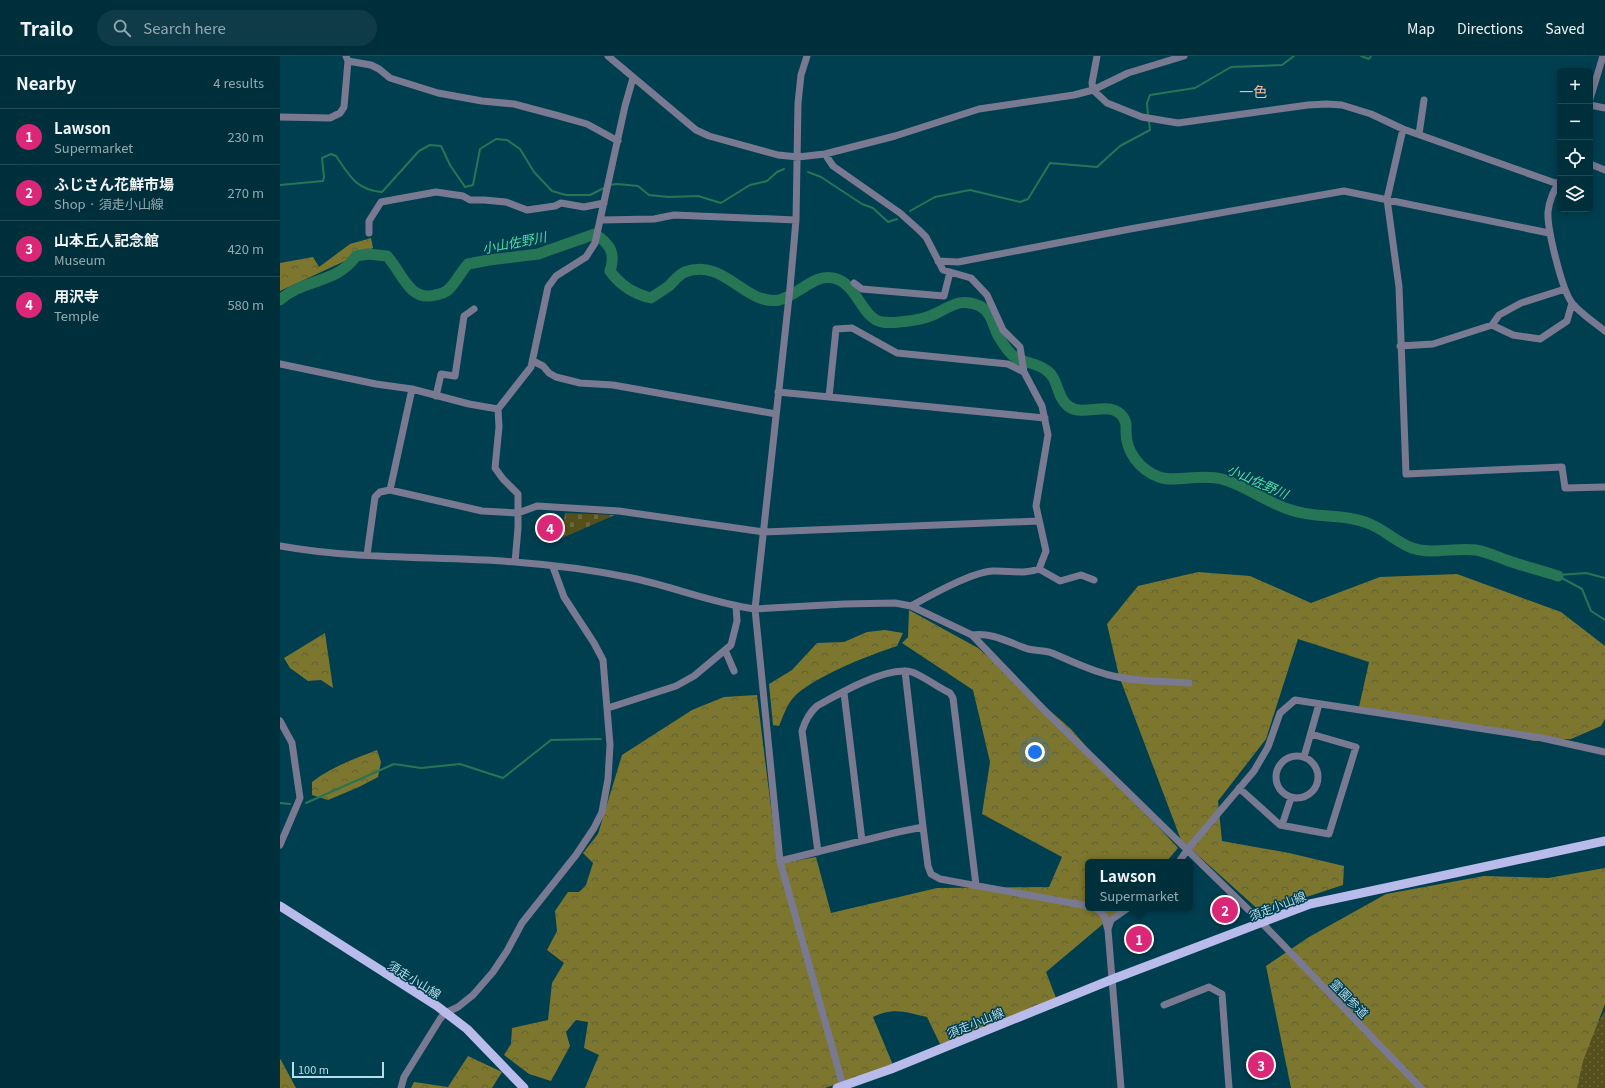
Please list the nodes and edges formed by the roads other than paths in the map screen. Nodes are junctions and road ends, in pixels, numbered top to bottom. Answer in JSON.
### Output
{"nodes":[{"id":1,"x":608,"y":56,"type":"edge"},
{"id":2,"x":807,"y":56,"type":"edge"},
{"id":3,"x":1097,"y":56,"type":"edge"},
{"id":4,"x":1184,"y":56,"type":"edge"},
{"id":5,"x":1603,"y":56,"type":"edge"},
{"id":6,"x":347,"y":58,"type":"edge"},
{"id":7,"x":633,"y":78,"type":"junction"},
{"id":8,"x":1593,"y":89,"type":"edge"},
{"id":9,"x":1093,"y":90,"type":"junction"},
{"id":10,"x":1424,"y":100,"type":"dead end"},
{"id":11,"x":1593,"y":106,"type":"edge"},
{"id":12,"x":1605,"y":108,"type":"edge"},
{"id":13,"x":280,"y":117,"type":"edge"},
{"id":14,"x":1403,"y":129,"type":"junction"},
{"id":15,"x":1418,"y":134,"type":"junction"},
{"id":16,"x":618,"y":141,"type":"junction"},
{"id":17,"x":825,"y":154,"type":"junction"},
{"id":18,"x":798,"y":157,"type":"junction"},
{"id":19,"x":1593,"y":165,"type":"edge"},
{"id":20,"x":1605,"y":170,"type":"edge"},
{"id":21,"x":1557,"y":181,"type":"edge"},
{"id":22,"x":1557,"y":186,"type":"edge"},
{"id":23,"x":1387,"y":200,"type":"junction"},
{"id":24,"x":604,"y":203,"type":"junction"},
{"id":25,"x":796,"y":220,"type":"junction"},
{"id":26,"x":600,"y":224,"type":"junction"},
{"id":27,"x":370,"y":233,"type":"dead end"},
{"id":28,"x":1549,"y":233,"type":"junction"},
{"id":29,"x":938,"y":261,"type":"junction"},
{"id":30,"x":950,"y":272,"type":"junction"},
{"id":31,"x":854,"y":283,"type":"dead end"},
{"id":32,"x":1565,"y":288,"type":"junction"},
{"id":33,"x":1572,"y":303,"type":"junction"},
{"id":34,"x":474,"y":309,"type":"dead end"},
{"id":35,"x":1492,"y":325,"type":"junction"},
{"id":36,"x":1605,"y":331,"type":"edge"},
{"id":37,"x":1400,"y":346,"type":"junction"},
{"id":38,"x":533,"y":361,"type":"junction"},
{"id":39,"x":280,"y":364,"type":"edge"},
{"id":40,"x":1024,"y":370,"type":"junction"},
{"id":41,"x":412,"y":389,"type":"junction"},
{"id":42,"x":778,"y":392,"type":"junction"},
{"id":43,"x":436,"y":396,"type":"junction"},
{"id":44,"x":829,"y":396,"type":"junction"},
{"id":45,"x":498,"y":409,"type":"junction"},
{"id":46,"x":776,"y":414,"type":"junction"},
{"id":47,"x":1045,"y":418,"type":"junction"},
{"id":48,"x":1605,"y":487,"type":"edge"},
{"id":49,"x":390,"y":490,"type":"junction"},
{"id":50,"x":518,"y":513,"type":"junction"},
{"id":51,"x":1038,"y":521,"type":"junction"},
{"id":52,"x":764,"y":532,"type":"junction"},
{"id":53,"x":280,"y":546,"type":"edge"},
{"id":54,"x":367,"y":555,"type":"junction"},
{"id":55,"x":515,"y":562,"type":"junction"},
{"id":56,"x":553,"y":567,"type":"junction"},
{"id":57,"x":1039,"y":569,"type":"junction"},
{"id":58,"x":1094,"y":580,"type":"dead end"},
{"id":59,"x":736,"y":606,"type":"junction"},
{"id":60,"x":912,"y":606,"type":"junction"},
{"id":61,"x":755,"y":609,"type":"junction"},
{"id":62,"x":972,"y":636,"type":"junction"},
{"id":63,"x":725,"y":650,"type":"junction"},
{"id":64,"x":734,"y":670,"type":"dead end"},
{"id":65,"x":905,"y":671,"type":"junction"},
{"id":66,"x":1189,"y":683,"type":"dead end"},
{"id":67,"x":844,"y":693,"type":"junction"},
{"id":68,"x":1318,"y":704,"type":"junction"},
{"id":69,"x":608,"y":708,"type":"junction"},
{"id":70,"x":280,"y":721,"type":"edge"},
{"id":71,"x":1311,"y":734,"type":"junction"},
{"id":72,"x":1605,"y":752,"type":"edge"},
{"id":73,"x":1304,"y":757,"type":"junction"},
{"id":74,"x":1239,"y":788,"type":"junction"},
{"id":75,"x":1291,"y":798,"type":"junction"},
{"id":76,"x":1282,"y":825,"type":"junction"},
{"id":77,"x":923,"y":827,"type":"junction"},
{"id":78,"x":862,"y":841,"type":"junction"},
{"id":79,"x":1605,"y":841,"type":"edge"},
{"id":80,"x":280,"y":845,"type":"edge"},
{"id":81,"x":1187,"y":850,"type":"junction"},
{"id":82,"x":818,"y":852,"type":"junction"},
{"id":83,"x":1181,"y":859,"type":"edge"},
{"id":84,"x":780,"y":860,"type":"junction"},
{"id":85,"x":976,"y":885,"type":"junction"},
{"id":86,"x":1085,"y":905,"type":"edge"},
{"id":87,"x":280,"y":906,"type":"edge"},
{"id":88,"x":1099,"y":911,"type":"edge"},
{"id":89,"x":1124,"y":911,"type":"edge"},
{"id":90,"x":1262,"y":923,"type":"junction"},
{"id":91,"x":1108,"y":930,"type":"junction"},
{"id":92,"x":1113,"y":980,"type":"junction"},
{"id":93,"x":1164,"y":1005,"type":"dead end"},
{"id":94,"x":445,"y":1013,"type":"junction"},
{"id":95,"x":840,"y":1087,"type":"edge"},
{"id":96,"x":401,"y":1088,"type":"edge"},
{"id":97,"x":524,"y":1088,"type":"edge"},
{"id":98,"x":1121,"y":1088,"type":"edge"},
{"id":99,"x":1229,"y":1088,"type":"edge"},
{"id":100,"x":1421,"y":1088,"type":"edge"}],
"edges":[{"from":1,"to":7,"type":"street"},
{"from":2,"to":18,"type":"street"},
{"from":3,"to":9,"type":"street"},
{"from":4,"to":9,"type":"street"},
{"from":5,"to":8,"type":"street"},
{"from":6,"to":13,"type":"street"},
{"from":6,"to":16,"type":"street"},
{"from":7,"to":16,"type":"street"},
{"from":7,"to":18,"type":"street"},
{"from":9,"to":14,"type":"street"},
{"from":9,"to":17,"type":"street"},
{"from":10,"to":15,"type":"street"},
{"from":11,"to":12,"type":"street"},
{"from":14,"to":15,"type":"street"},
{"from":14,"to":23,"type":"street"},
{"from":15,"to":21,"type":"street"},
{"from":16,"to":24,"type":"street"},
{"from":17,"to":18,"type":"street"},
{"from":17,"to":29,"type":"street"},
{"from":18,"to":25,"type":"street"},
{"from":19,"to":20,"type":"street"},
{"from":22,"to":28,"type":"street"},
{"from":23,"to":28,"type":"street"},
{"from":23,"to":29,"type":"street"},
{"from":23,"to":37,"type":"street"},
{"from":24,"to":26,"type":"street"},
{"from":24,"to":27,"type":"street"},
{"from":25,"to":26,"type":"street"},
{"from":25,"to":42,"type":"street"},
{"from":26,"to":38,"type":"street"},
{"from":28,"to":32,"type":"street"},
{"from":29,"to":30,"type":"street"},
{"from":30,"to":31,"type":"street"},
{"from":30,"to":40,"type":"street"},
{"from":32,"to":33,"type":"street"},
{"from":32,"to":35,"type":"street"},
{"from":33,"to":35,"type":"street"},
{"from":33,"to":36,"type":"street"},
{"from":34,"to":43,"type":"street"},
{"from":35,"to":37,"type":"street"},
{"from":37,"to":48,"type":"street"},
{"from":38,"to":45,"type":"street"},
{"from":38,"to":46,"type":"street"},
{"from":39,"to":41,"type":"street"},
{"from":40,"to":44,"type":"street"},
{"from":40,"to":47,"type":"street"},
{"from":41,"to":43,"type":"street"},
{"from":41,"to":49,"type":"street"},
{"from":42,"to":44,"type":"street"},
{"from":42,"to":46,"type":"street"},
{"from":43,"to":45,"type":"street"},
{"from":44,"to":47,"type":"street"},
{"from":45,"to":50,"type":"street"},
{"from":46,"to":52,"type":"street"},
{"from":47,"to":51,"type":"street"},
{"from":49,"to":50,"type":"street"},
{"from":49,"to":54,"type":"street"},
{"from":50,"to":52,"type":"street"},
{"from":50,"to":55,"type":"street"},
{"from":51,"to":52,"type":"street"},
{"from":51,"to":57,"type":"street"},
{"from":52,"to":61,"type":"street"},
{"from":53,"to":54,"type":"street"},
{"from":54,"to":55,"type":"street"},
{"from":55,"to":56,"type":"street"},
{"from":56,"to":59,"type":"street"},
{"from":56,"to":69,"type":"street"},
{"from":57,"to":58,"type":"street"},
{"from":57,"to":60,"type":"street"},
{"from":59,"to":61,"type":"street"},
{"from":59,"to":63,"type":"street"},
{"from":60,"to":61,"type":"street"},
{"from":60,"to":62,"type":"street"},
{"from":61,"to":84,"type":"street"},
{"from":62,"to":66,"type":"street"},
{"from":62,"to":81,"type":"street","name":"霊園参道"},
{"from":63,"to":64,"type":"street"},
{"from":63,"to":69,"type":"street"},
{"from":65,"to":67,"type":"street"},
{"from":65,"to":77,"type":"street"},
{"from":65,"to":85,"type":"street"},
{"from":67,"to":78,"type":"street"},
{"from":67,"to":82,"type":"street"},
{"from":68,"to":71,"type":"street"},
{"from":68,"to":72,"type":"street"},
{"from":68,"to":74,"type":"street"},
{"from":69,"to":94,"type":"street"},
{"from":70,"to":80,"type":"street"},
{"from":71,"to":73,"type":"street"},
{"from":71,"to":76,"type":"street"},
{"from":73,"to":75,"type":"street"},
{"from":73,"to":75,"type":"street"},
{"from":74,"to":76,"type":"street"},
{"from":74,"to":81,"type":"street"},
{"from":75,"to":76,"type":"street"},
{"from":77,"to":78,"type":"street"},
{"from":77,"to":85,"type":"street"},
{"from":78,"to":82,"type":"street"},
{"from":79,"to":90,"type":"main road","name":"須走小山線"},
{"from":81,"to":83,"type":"street"},
{"from":81,"to":90,"type":"street","name":"霊園参道"},
{"from":82,"to":84,"type":"street"},
{"from":84,"to":95,"type":"street"},
{"from":85,"to":86,"type":"street"},
{"from":87,"to":94,"type":"main road","name":"須走小山線"},
{"from":88,"to":91,"type":"street"},
{"from":89,"to":91,"type":"street"},
{"from":90,"to":92,"type":"main road","name":"須走小山線"},
{"from":90,"to":100,"type":"street","name":"霊園参道"},
{"from":91,"to":92,"type":"street"},
{"from":92,"to":95,"type":"main road","name":"須走小山線"},
{"from":92,"to":98,"type":"street"},
{"from":93,"to":99,"type":"street"},
{"from":94,"to":96,"type":"street"},
{"from":94,"to":97,"type":"main road","name":"須走小山線"}]}
